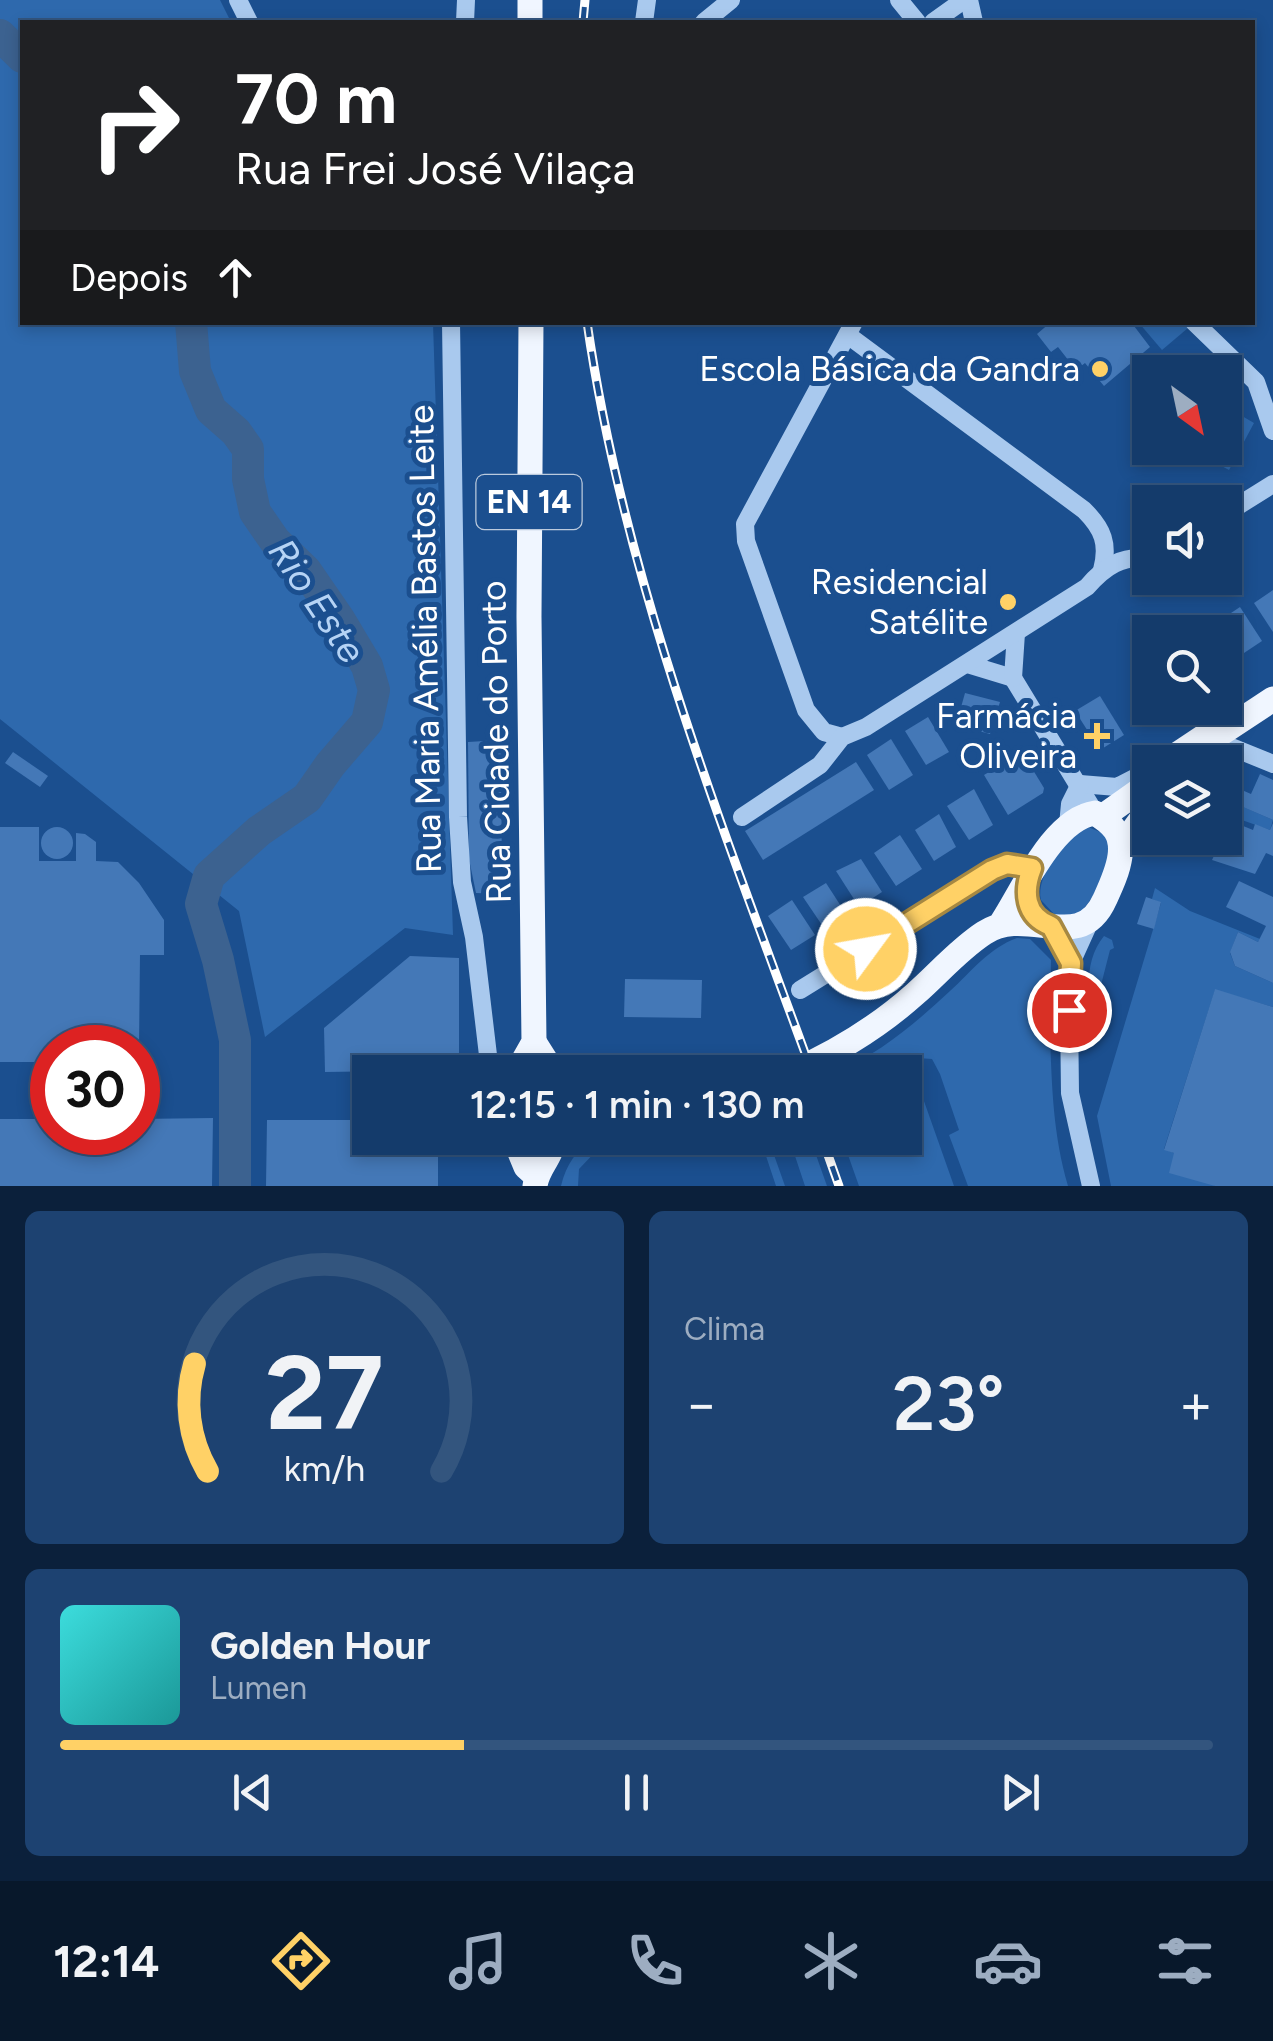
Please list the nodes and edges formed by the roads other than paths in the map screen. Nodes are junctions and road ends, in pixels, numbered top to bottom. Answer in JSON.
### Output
{"nodes":[{"id":1,"x":731,"y":0,"type":"edge"},
{"id":2,"x":900,"y":0,"type":"edge"},
{"id":3,"x":967,"y":0,"type":"edge"},
{"id":4,"x":706,"y":20,"type":"edge"},
{"id":5,"x":915,"y":20,"type":"edge"},
{"id":6,"x":936,"y":20,"type":"edge"},
{"id":7,"x":450,"y":325,"type":"edge"},
{"id":8,"x":532,"y":325,"type":"edge"},
{"id":9,"x":1197,"y":325,"type":"edge"},
{"id":10,"x":851,"y":329,"type":"edge"},
{"id":11,"x":1273,"y":431,"type":"edge"},
{"id":12,"x":1273,"y":484,"type":"edge"},
{"id":13,"x":1242,"y":503,"type":"edge"},
{"id":14,"x":1132,"y":557,"type":"edge"},
{"id":15,"x":1102,"y":570,"type":"junction"},
{"id":16,"x":1016,"y":633,"type":"junction"},
{"id":17,"x":967,"y":664,"type":"junction"},
{"id":18,"x":1013,"y":678,"type":"junction"},
{"id":19,"x":1273,"y":699,"type":"edge"},
{"id":20,"x":1220,"y":734,"type":"junction"},
{"id":21,"x":842,"y":737,"type":"junction"},
{"id":22,"x":1191,"y":745,"type":"edge"},
{"id":23,"x":1210,"y":745,"type":"edge"},
{"id":24,"x":1272,"y":761,"type":"edge"},
{"id":25,"x":1132,"y":779,"type":"edge"},
{"id":26,"x":1080,"y":784,"type":"junction"},
{"id":27,"x":1132,"y":794,"type":"edge"},
{"id":28,"x":1099,"y":815,"type":"junction"},
{"id":29,"x":742,"y":818,"type":"dead end"},
{"id":30,"x":1068,"y":825,"type":"junction"},
{"id":31,"x":1132,"y":831,"type":"edge"},
{"id":32,"x":1121,"y":847,"type":"junction"},
{"id":33,"x":1028,"y":877,"type":"junction"},
{"id":34,"x":1090,"y":921,"type":"junction"},
{"id":35,"x":1002,"y":922,"type":"junction"},
{"id":36,"x":1047,"y":924,"type":"junction"},
{"id":37,"x":1071,"y":963,"type":"junction"},
{"id":38,"x":800,"y":990,"type":"dead end"},
{"id":39,"x":534,"y":1042,"type":"junction"},
{"id":40,"x":488,"y":1055,"type":"edge"},
{"id":41,"x":527,"y":1055,"type":"edge"},
{"id":42,"x":542,"y":1055,"type":"edge"},
{"id":43,"x":828,"y":1055,"type":"edge"},
{"id":44,"x":521,"y":1155,"type":"edge"},
{"id":45,"x":550,"y":1155,"type":"edge"},
{"id":46,"x":536,"y":1181,"type":"edge"},
{"id":47,"x":1091,"y":1186,"type":"edge"}],
"edges":[{"from":1,"to":4,"type":"street"},
{"from":2,"to":5,"type":"street"},
{"from":3,"to":6,"type":"street"},
{"from":7,"to":40,"type":"street","name":"Rua Maria Amélia Bastos Leite"},
{"from":8,"to":39,"type":"main road","name":"Rua Cidade do Porto","number":"EN 14"},
{"from":9,"to":11,"type":"street"},
{"from":10,"to":15,"type":"street"},
{"from":10,"to":21,"type":"street"},
{"from":12,"to":13,"type":"street"},
{"from":14,"to":15,"type":"street"},
{"from":15,"to":16,"type":"street"},
{"from":16,"to":17,"type":"street"},
{"from":16,"to":18,"type":"street"},
{"from":17,"to":18,"type":"street"},
{"from":17,"to":21,"type":"street"},
{"from":18,"to":26,"type":"street"},
{"from":19,"to":20,"type":"main road"},
{"from":20,"to":22,"type":"main road"},
{"from":20,"to":23,"type":"main road"},
{"from":20,"to":24,"type":"street"},
{"from":21,"to":29,"type":"street"},
{"from":25,"to":26,"type":"street"},
{"from":26,"to":28,"type":"street"},
{"from":26,"to":30,"type":"street"},
{"from":27,"to":28,"type":"main road"},
{"from":28,"to":30,"type":"main road"},
{"from":28,"to":32,"type":"main road"},
{"from":30,"to":33,"type":"main road"},
{"from":31,"to":32,"type":"main road"},
{"from":32,"to":34,"type":"main road"},
{"from":33,"to":35,"type":"main road"},
{"from":33,"to":36,"type":"main road"},
{"from":33,"to":38,"type":"street"},
{"from":34,"to":36,"type":"main road"},
{"from":34,"to":37,"type":"street"},
{"from":35,"to":36,"type":"main road"},
{"from":35,"to":43,"type":"main road"},
{"from":36,"to":37,"type":"street"},
{"from":37,"to":47,"type":"street"},
{"from":39,"to":41,"type":"main road"},
{"from":39,"to":42,"type":"main road"},
{"from":44,"to":46,"type":"main road"},
{"from":45,"to":46,"type":"main road"}]}
